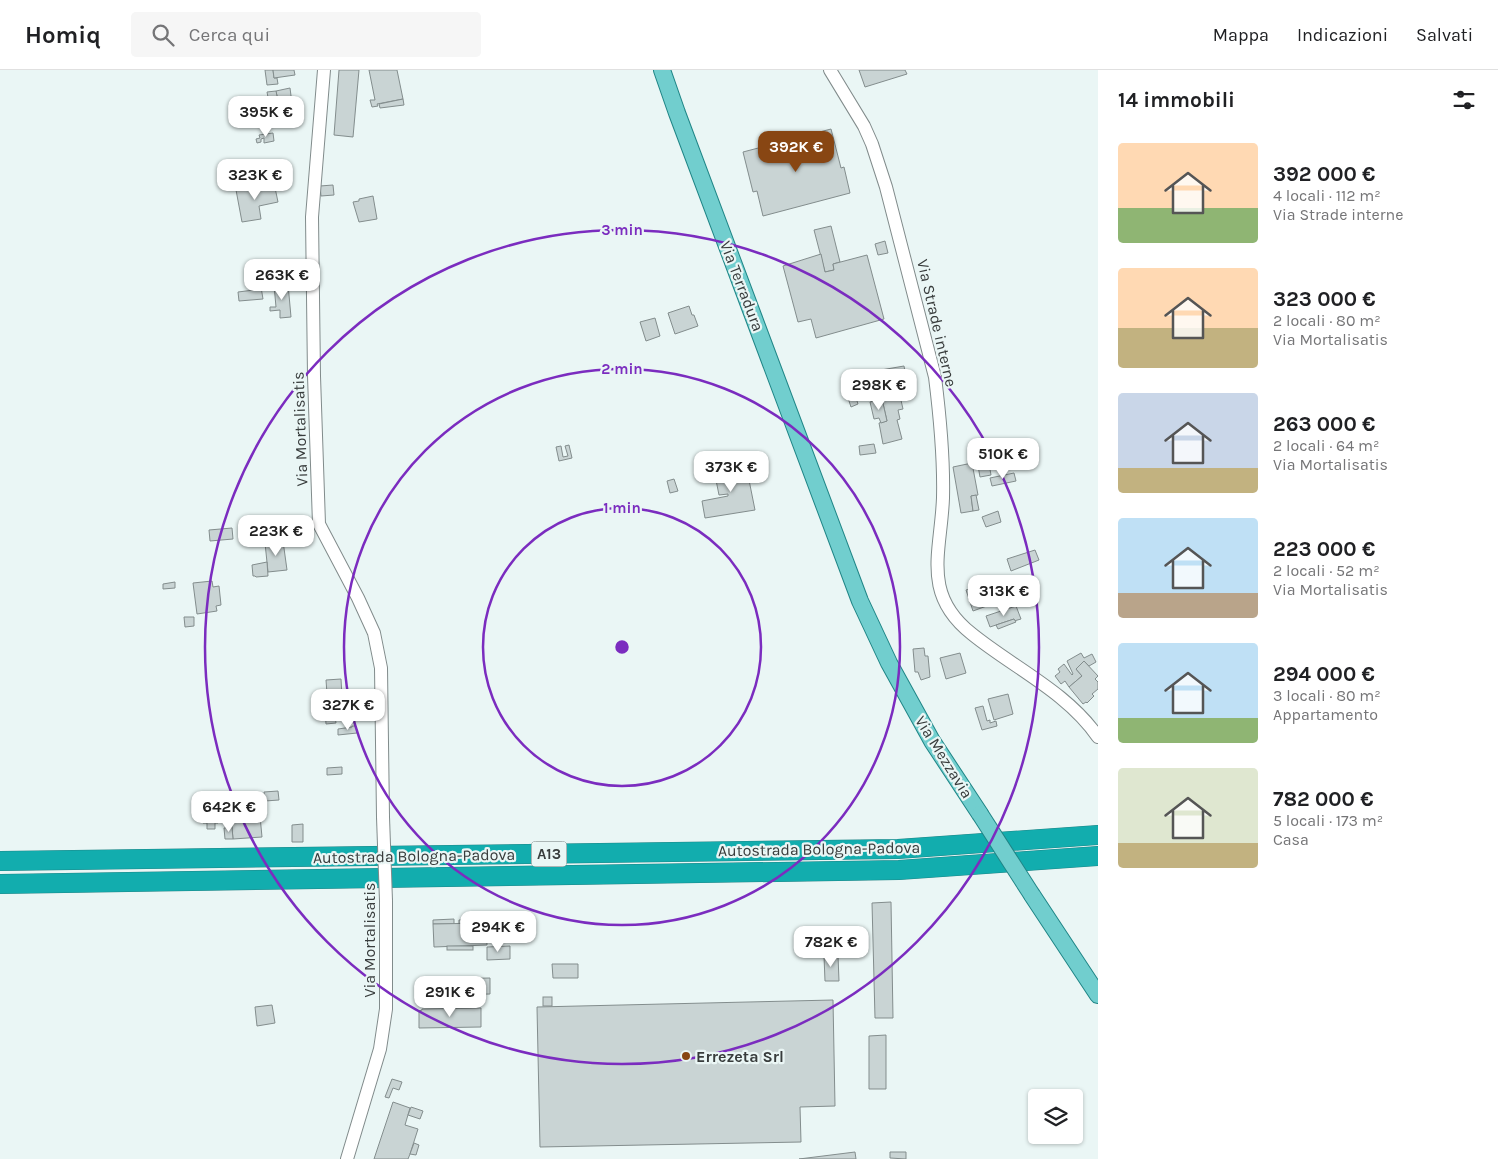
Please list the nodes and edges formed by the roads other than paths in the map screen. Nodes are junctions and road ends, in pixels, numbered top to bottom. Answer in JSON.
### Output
{"nodes":[{"id":1,"x":324,"y":70,"type":"edge"},
{"id":2,"x":662,"y":70,"type":"edge"},
{"id":3,"x":830,"y":70,"type":"edge"},
{"id":4,"x":823,"y":503,"type":"joint"},
{"id":5,"x":1098,"y":737,"type":"edge"},
{"id":6,"x":1098,"y":835,"type":"edge"},
{"id":7,"x":1098,"y":856,"type":"edge"},
{"id":8,"x":0,"y":861,"type":"edge"},
{"id":9,"x":0,"y":884,"type":"edge"},
{"id":10,"x":1098,"y":995,"type":"edge"},
{"id":11,"x":347,"y":1159,"type":"edge"}],
"edges":[{"from":1,"to":11,"type":"street","name":"Via Mortalisatis","bridge":true},
{"from":2,"to":4,"type":"main road","name":"Via Terradura"},
{"from":3,"to":5,"type":"street","name":"Via Strade interne"},
{"from":4,"to":10,"type":"main road","name":"Via Mezzavia","bridge":true},
{"from":6,"to":8,"type":"highway","name":"Autostrada Bologna-Padova","number":"A13"},
{"from":7,"to":9,"type":"highway","name":"Autostrada Bologna-Padova","number":"A13"}]}
